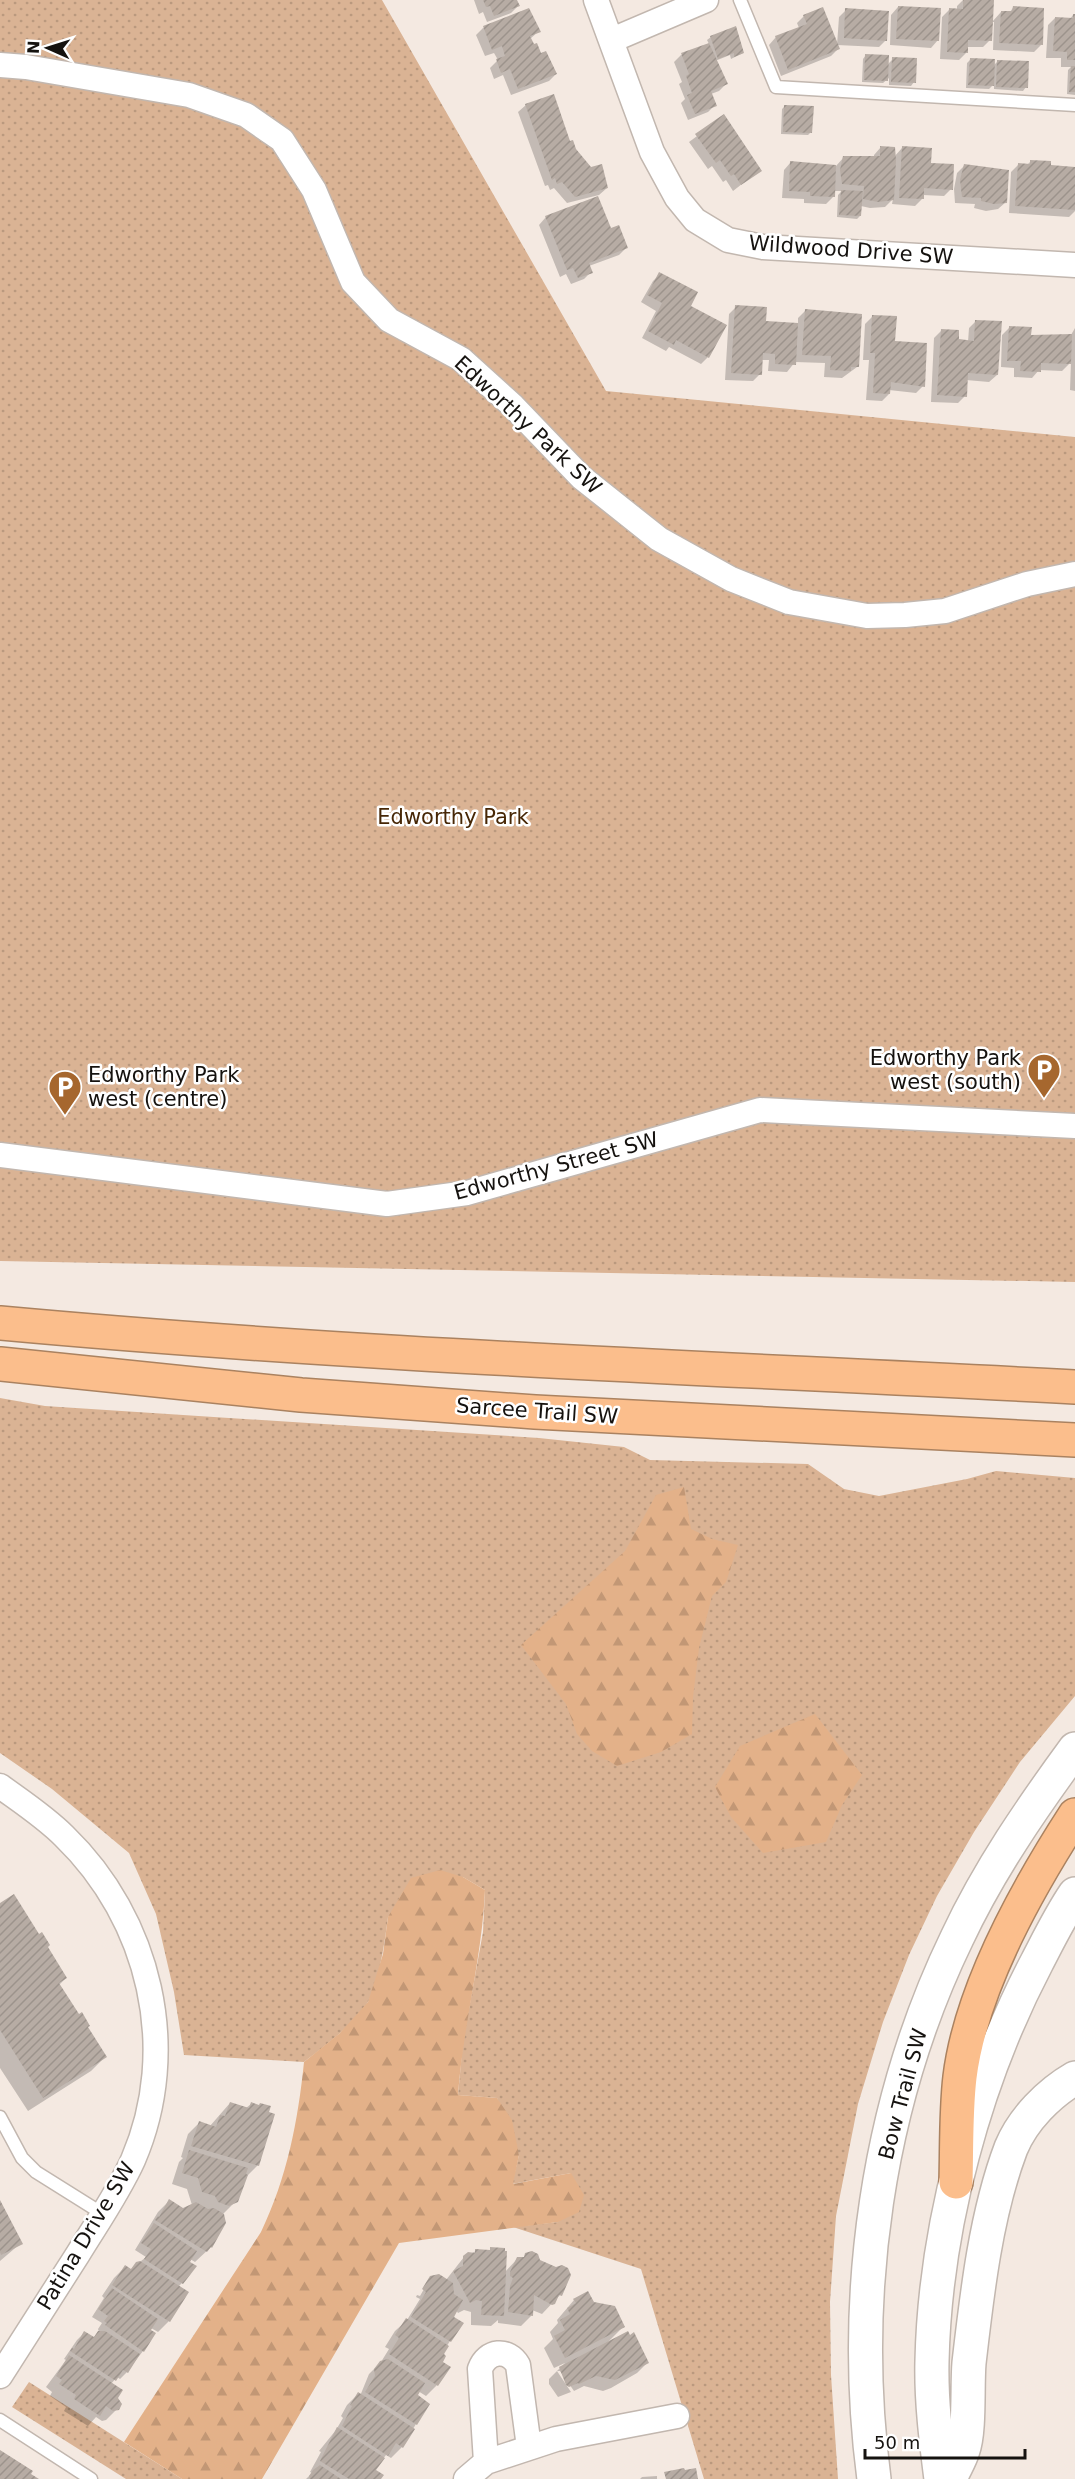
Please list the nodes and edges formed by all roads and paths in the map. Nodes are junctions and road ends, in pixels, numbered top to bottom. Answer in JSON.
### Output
{"nodes":[{"id":1,"x":596,"y":0,"type":"edge"},
{"id":2,"x":706,"y":0,"type":"edge"},
{"id":3,"x":740,"y":0,"type":"edge"},
{"id":4,"x":612,"y":40,"type":"junction"},
{"id":5,"x":0,"y":65,"type":"edge"},
{"id":6,"x":1075,"y":105,"type":"edge"},
{"id":7,"x":1075,"y":265,"type":"edge"},
{"id":8,"x":1075,"y":574,"type":"edge"},
{"id":9,"x":1075,"y":1126,"type":"edge"},
{"id":10,"x":0,"y":1155,"type":"edge"},
{"id":11,"x":0,"y":1323,"type":"edge"},
{"id":12,"x":0,"y":1364,"type":"edge"},
{"id":13,"x":1068,"y":1386,"type":"edge"},
{"id":14,"x":1059,"y":1439,"type":"edge"},
{"id":15,"x":1075,"y":1452,"type":"edge"},
{"id":16,"x":1075,"y":1749,"type":"edge"},
{"id":17,"x":0,"y":1786,"type":"edge"},
{"id":18,"x":1075,"y":1815,"type":"edge"},
{"id":19,"x":1075,"y":1894,"type":"edge"},
{"id":20,"x":1075,"y":2078,"type":"edge"},
{"id":21,"x":0,"y":2117,"type":"edge"},
{"id":22,"x":956,"y":2182,"type":"junction"},
{"id":23,"x":103,"y":2214,"type":"junction"},
{"id":24,"x":0,"y":2376,"type":"edge"},
{"id":25,"x":677,"y":2415,"type":"dead end"},
{"id":26,"x":0,"y":2420,"type":"edge"},
{"id":27,"x":529,"y":2447,"type":"junction"},
{"id":28,"x":486,"y":2462,"type":"junction"},
{"id":29,"x":91,"y":2479,"type":"edge"},
{"id":30,"x":466,"y":2479,"type":"edge"},
{"id":31,"x":874,"y":2479,"type":"edge"},
{"id":32,"x":940,"y":2479,"type":"edge"},
{"id":33,"x":950,"y":2479,"type":"edge"}],
"edges":[{"from":1,"to":4,"type":"street","name":"Wildwood Drive SW"},
{"from":2,"to":4,"type":"street"},
{"from":3,"to":6,"type":"lane"},
{"from":4,"to":7,"type":"street","name":"Wildwood Drive SW"},
{"from":5,"to":8,"type":"street","name":"Edworthy Park SW"},
{"from":9,"to":10,"type":"street","name":"Edworthy Street SW"},
{"from":11,"to":13,"type":"highway"},
{"from":12,"to":14,"type":"highway","name":"Sarcee Trail SW"},
{"from":14,"to":15,"type":"highway","name":"Sarcee Trail SW"},
{"from":16,"to":31,"type":"main road","name":"Bow Trail SW"},
{"from":17,"to":23,"type":"street","name":"Patina Drive SW"},
{"from":18,"to":22,"type":"highway"},
{"from":19,"to":22,"type":"main road"},
{"from":20,"to":33,"type":"main road"},
{"from":21,"to":23,"type":"lane"},
{"from":22,"to":32,"type":"main road"},
{"from":23,"to":24,"type":"street","name":"Patina Drive SW"},
{"from":25,"to":27,"type":"street"},
{"from":26,"to":29,"type":"lane"},
{"from":27,"to":28,"type":"street"},
{"from":27,"to":28,"type":"street"},
{"from":28,"to":30,"type":"street"}]}
